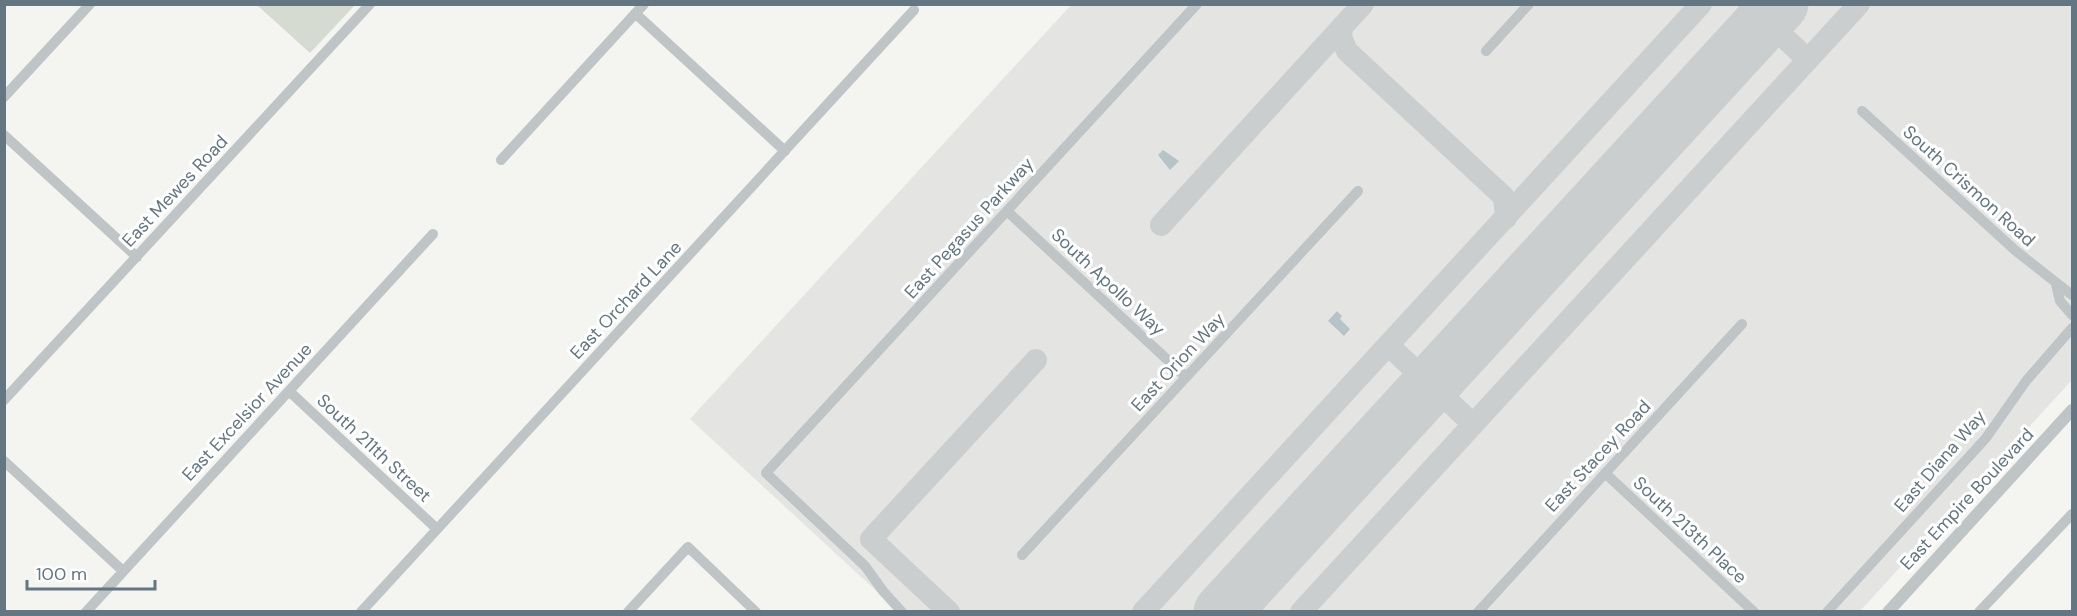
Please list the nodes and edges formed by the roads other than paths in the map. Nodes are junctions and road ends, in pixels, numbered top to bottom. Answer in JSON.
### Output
{"nodes":[{"id":1,"x":90,"y":4,"type":"edge"},
{"id":2,"x":370,"y":4,"type":"edge"},
{"id":3,"x":644,"y":4,"type":"edge"},
{"id":4,"x":1197,"y":4,"type":"edge"},
{"id":5,"x":1529,"y":4,"type":"edge"},
{"id":6,"x":914,"y":10,"type":"dead end"},
{"id":7,"x":636,"y":14,"type":"junction"},
{"id":8,"x":1486,"y":51,"type":"dead end"},
{"id":9,"x":4,"y":97,"type":"edge"},
{"id":10,"x":1862,"y":111,"type":"dead end"},
{"id":11,"x":4,"y":135,"type":"edge"},
{"id":12,"x":784,"y":151,"type":"junction"},
{"id":13,"x":501,"y":160,"type":"dead end"},
{"id":14,"x":1358,"y":190,"type":"dead end"},
{"id":15,"x":1007,"y":211,"type":"junction"},
{"id":16,"x":433,"y":234,"type":"dead end"},
{"id":17,"x":137,"y":257,"type":"junction"},
{"id":18,"x":2056,"y":284,"type":"junction"},
{"id":19,"x":2073,"y":295,"type":"edge"},
{"id":20,"x":2073,"y":315,"type":"edge"},
{"id":21,"x":1742,"y":324,"type":"dead end"},
{"id":22,"x":2073,"y":328,"type":"edge"},
{"id":23,"x":1186,"y":377,"type":"junction"},
{"id":24,"x":289,"y":391,"type":"junction"},
{"id":25,"x":4,"y":400,"type":"edge"},
{"id":26,"x":2073,"y":410,"type":"edge"},
{"id":27,"x":4,"y":460,"type":"edge"},
{"id":28,"x":1605,"y":473,"type":"junction"},
{"id":29,"x":2073,"y":514,"type":"edge"},
{"id":30,"x":437,"y":529,"type":"junction"},
{"id":31,"x":1022,"y":555,"type":"dead end"},
{"id":32,"x":123,"y":571,"type":"junction"},
{"id":33,"x":86,"y":612,"type":"edge"},
{"id":34,"x":361,"y":612,"type":"edge"},
{"id":35,"x":628,"y":612,"type":"edge"},
{"id":36,"x":756,"y":612,"type":"edge"},
{"id":37,"x":902,"y":612,"type":"edge"},
{"id":38,"x":1478,"y":612,"type":"edge"},
{"id":39,"x":1754,"y":612,"type":"edge"},
{"id":40,"x":1827,"y":612,"type":"edge"},
{"id":41,"x":1888,"y":612,"type":"edge"},
{"id":42,"x":1979,"y":612,"type":"edge"}],
"edges":[{"from":1,"to":9,"type":"street"},
{"from":2,"to":17,"type":"street","name":"East Mewes Road"},
{"from":3,"to":7,"type":"street"},
{"from":4,"to":15,"type":"street","name":"East Pegasus Parkway"},
{"from":5,"to":8,"type":"street"},
{"from":6,"to":12,"type":"street","name":"East Orchard Lane"},
{"from":7,"to":12,"type":"street"},
{"from":7,"to":13,"type":"street"},
{"from":10,"to":18,"type":"street","name":"South Crismon Road"},
{"from":11,"to":17,"type":"street"},
{"from":12,"to":30,"type":"street","name":"East Orchard Lane"},
{"from":14,"to":23,"type":"street","name":"East Orion Way"},
{"from":15,"to":23,"type":"street","name":"South Apollo Way"},
{"from":15,"to":37,"type":"street","name":"East Pegasus Parkway"},
{"from":16,"to":24,"type":"street","name":"East Excelsior Avenue"},
{"from":17,"to":25,"type":"street","name":"East Mewes Road"},
{"from":18,"to":19,"type":"street","name":"South Crismon Road"},
{"from":18,"to":20,"type":"street","name":"South Crismon Road"},
{"from":21,"to":28,"type":"street","name":"East Stacey Road"},
{"from":22,"to":40,"type":"street","name":"East Diana Way"},
{"from":23,"to":31,"type":"street","name":"East Orion Way"},
{"from":24,"to":30,"type":"street","name":"South 211th Street"},
{"from":24,"to":32,"type":"street","name":"East Excelsior Avenue"},
{"from":26,"to":41,"type":"street","name":"East Empire Boulevard"},
{"from":27,"to":32,"type":"street"},
{"from":28,"to":38,"type":"street","name":"East Stacey Road"},
{"from":28,"to":39,"type":"street","name":"South 213th Place"},
{"from":29,"to":42,"type":"street"},
{"from":30,"to":34,"type":"street","name":"East Orchard Lane"},
{"from":32,"to":33,"type":"street","name":"East Excelsior Avenue"},
{"from":35,"to":36,"type":"street"}]}
